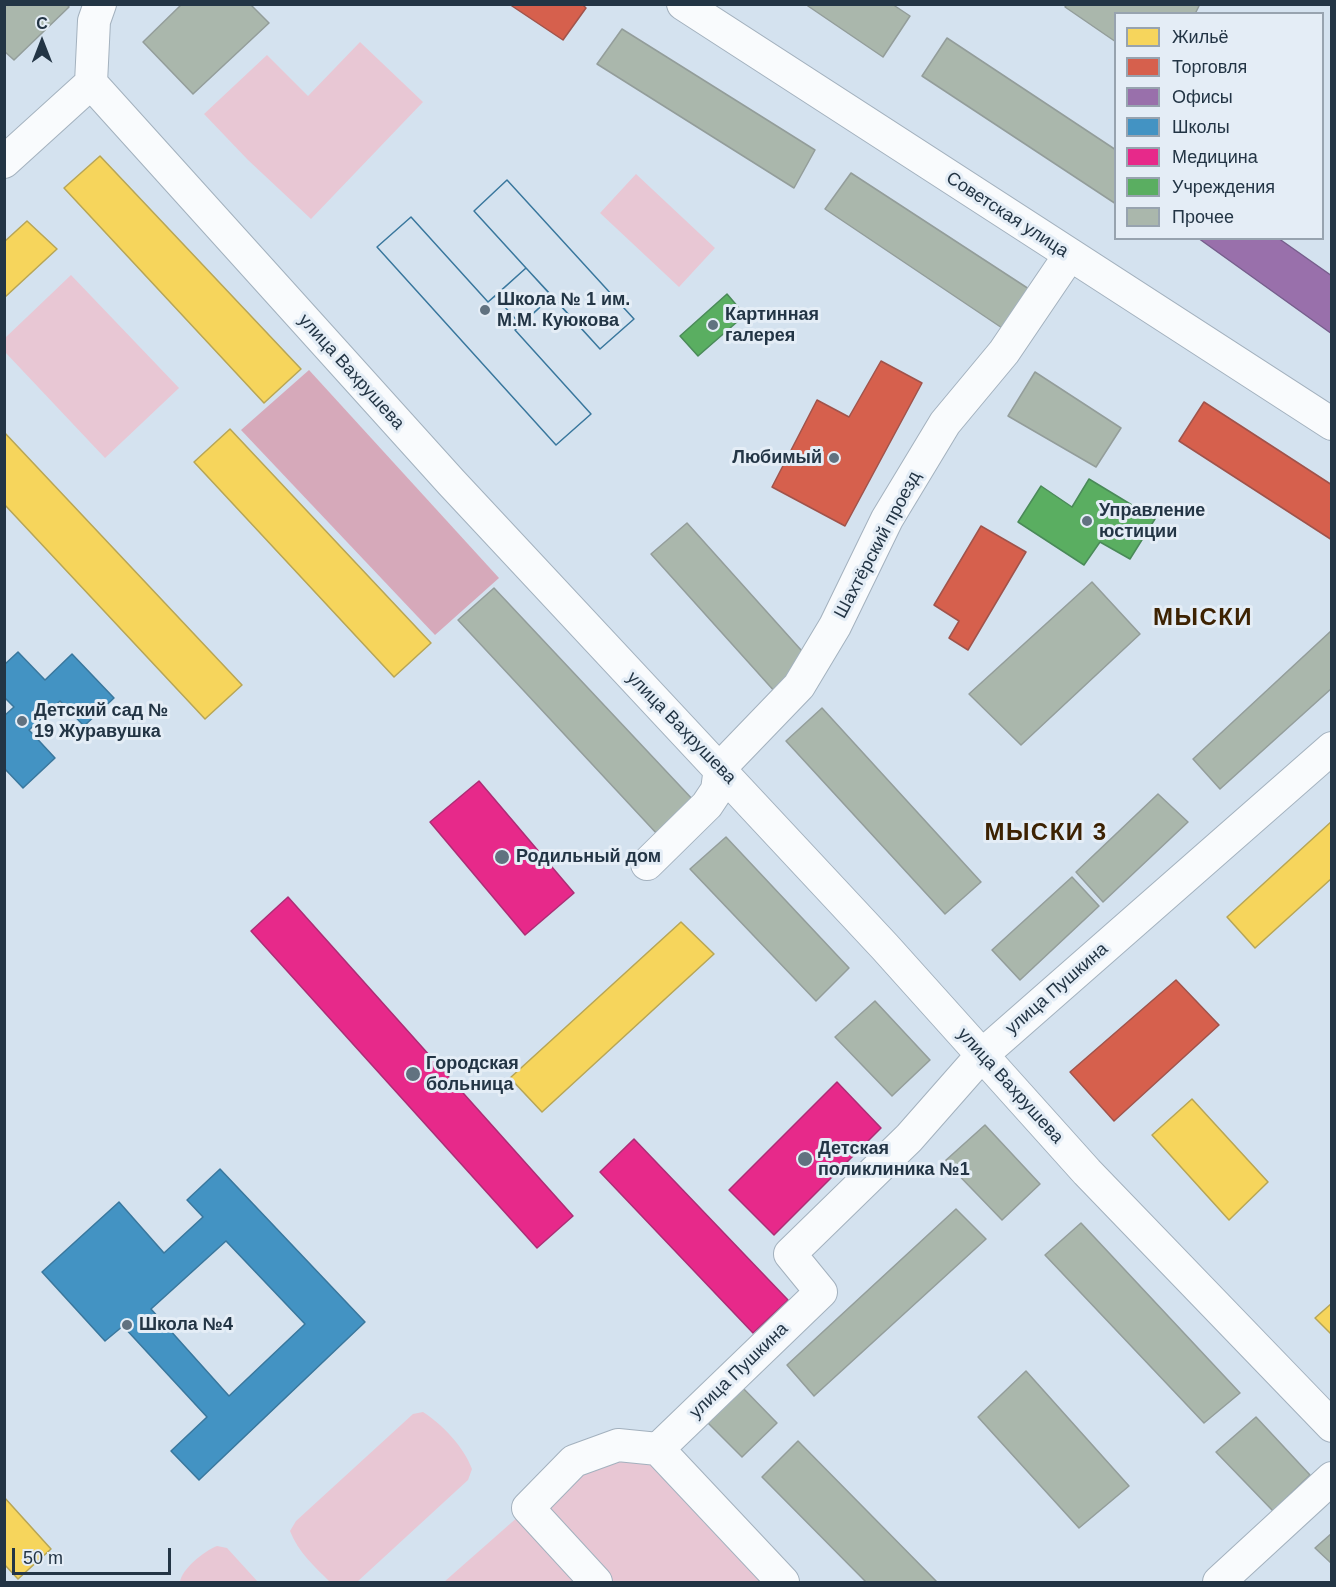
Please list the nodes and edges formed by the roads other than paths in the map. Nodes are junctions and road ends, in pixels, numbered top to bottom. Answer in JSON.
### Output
{"nodes":[{"id":1,"x":100,"y":4,"type":"edge"},
{"id":2,"x":683,"y":4,"type":"edge"},
{"id":3,"x":91,"y":83,"type":"junction"},
{"id":4,"x":4,"y":162,"type":"edge"},
{"id":5,"x":1069,"y":256,"type":"junction"},
{"id":6,"x":1332,"y":424,"type":"edge"},
{"id":7,"x":1332,"y":748,"type":"edge"},
{"id":8,"x":720,"y":768,"type":"junction"},
{"id":9,"x":647,"y":864,"type":"dead end"},
{"id":10,"x":982,"y":1055,"type":"junction"},
{"id":11,"x":1332,"y":1426,"type":"edge"},
{"id":12,"x":658,"y":1449,"type":"junction"},
{"id":13,"x":1332,"y":1478,"type":"edge"},
{"id":14,"x":596,"y":1582,"type":"edge"},
{"id":15,"x":783,"y":1582,"type":"edge"},
{"id":16,"x":1219,"y":1582,"type":"edge"}],
"edges":[{"from":1,"to":3,"type":"street"},
{"from":2,"to":5,"type":"street","name":"Советская улица"},
{"from":3,"to":4,"type":"street"},
{"from":3,"to":8,"type":"street","name":"улица Вахрушева"},
{"from":5,"to":6,"type":"street","name":"Советская улица"},
{"from":5,"to":8,"type":"street","name":"Шахтёрский проезд"},
{"from":7,"to":10,"type":"street","name":"улица Пушкина"},
{"from":8,"to":9,"type":"street"},
{"from":8,"to":10,"type":"street","name":"улица Вахрушева"},
{"from":10,"to":11,"type":"street","name":"улица Вахрушева"},
{"from":10,"to":12,"type":"street","name":"улица Пушкина"},
{"from":12,"to":14,"type":"street"},
{"from":12,"to":15,"type":"street"},
{"from":13,"to":16,"type":"street"}]}
